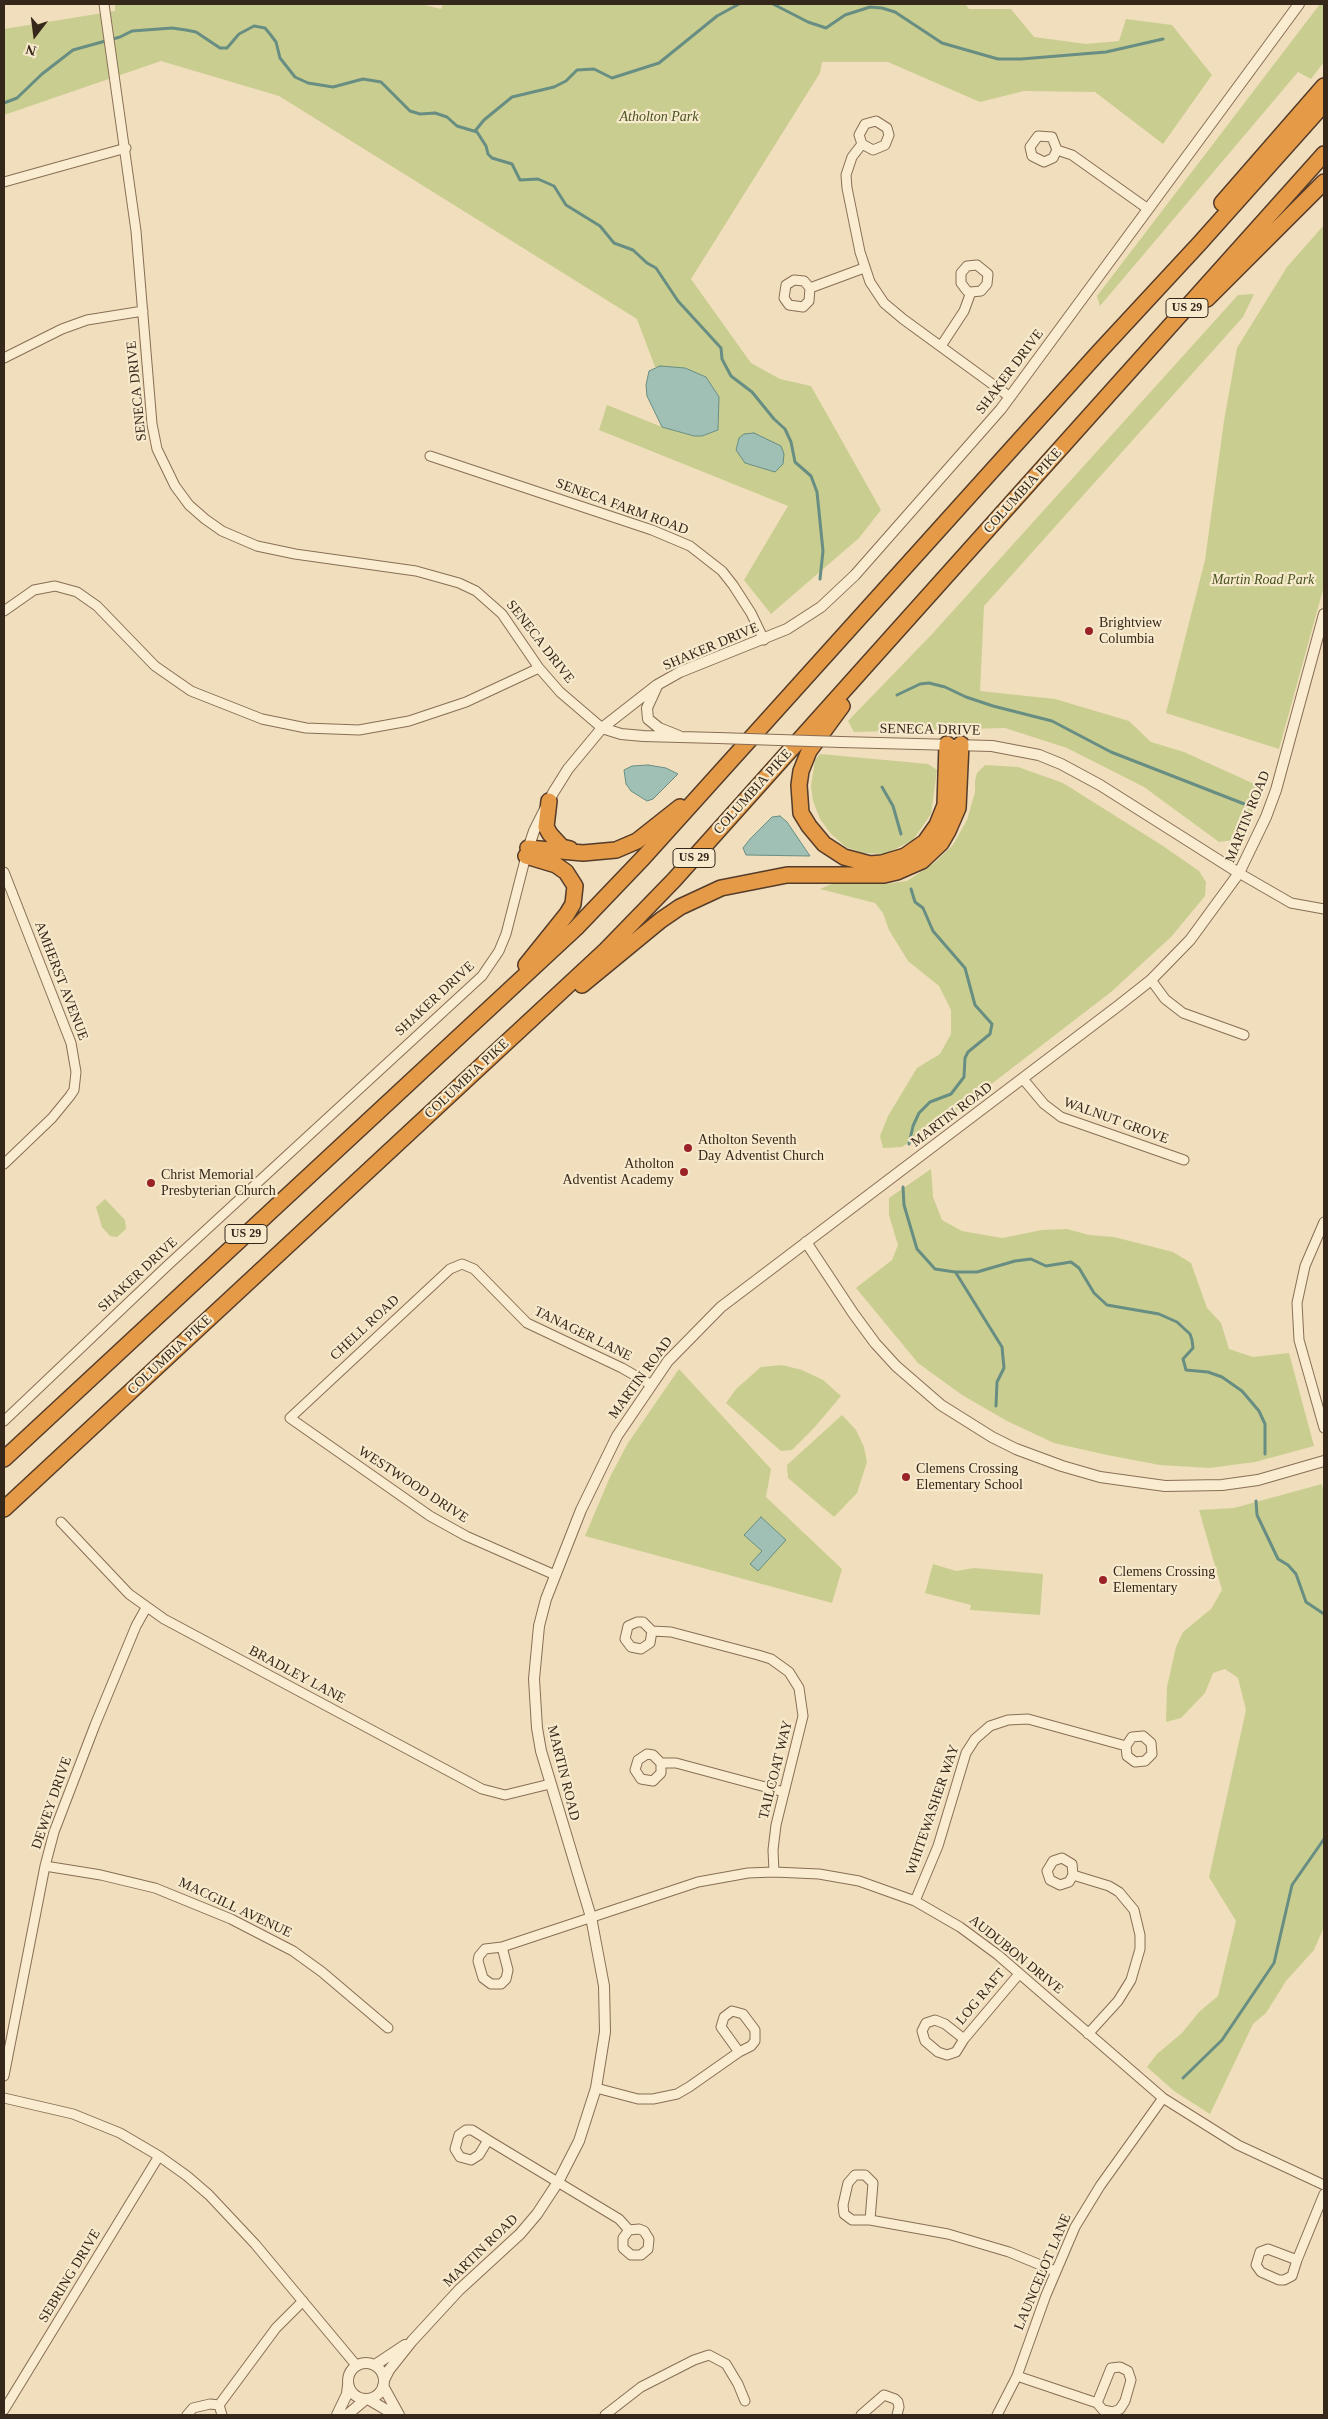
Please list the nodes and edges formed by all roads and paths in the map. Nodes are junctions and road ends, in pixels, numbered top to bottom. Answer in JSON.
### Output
{"nodes":[{"id":1,"x":104,"y":4,"type":"edge"},
{"id":2,"x":1299,"y":4,"type":"edge"},
{"id":3,"x":1324,"y":86,"type":"edge"},
{"id":4,"x":1324,"y":104,"type":"edge"},
{"id":5,"x":862,"y":144,"type":"dead end"},
{"id":6,"x":126,"y":148,"type":"junction"},
{"id":7,"x":1057,"y":150,"type":"dead end"},
{"id":8,"x":1324,"y":154,"type":"edge"},
{"id":9,"x":4,"y":182,"type":"edge"},
{"id":10,"x":1324,"y":182,"type":"edge"},
{"id":11,"x":1148,"y":210,"type":"junction"},
{"id":12,"x":864,"y":268,"type":"junction"},
{"id":13,"x":810,"y":288,"type":"dead end"},
{"id":14,"x":971,"y":292,"type":"dead end"},
{"id":15,"x":143,"y":311,"type":"junction"},
{"id":16,"x":941,"y":346,"type":"junction"},
{"id":17,"x":1098,"y":352,"type":"junction"},
{"id":18,"x":4,"y":358,"type":"edge"},
{"id":19,"x":1010,"y":397,"type":"junction"},
{"id":20,"x":430,"y":456,"type":"dead end"},
{"id":21,"x":1049,"y":461,"type":"junction"},
{"id":22,"x":4,"y":611,"type":"edge"},
{"id":23,"x":1324,"y":614,"type":"edge"},
{"id":24,"x":899,"y":629,"type":"junction"},
{"id":25,"x":764,"y":640,"type":"junction"},
{"id":26,"x":539,"y":668,"type":"junction"},
{"id":27,"x":657,"y":685,"type":"junction"},
{"id":28,"x":602,"y":728,"type":"junction"},
{"id":29,"x":684,"y":738,"type":"junction"},
{"id":30,"x":954,"y":744,"type":"junction"},
{"id":31,"x":714,"y":780,"type":"junction"},
{"id":32,"x":549,"y":801,"type":"junction"},
{"id":33,"x":527,"y":852,"type":"junction"},
{"id":34,"x":583,"y":853,"type":"junction"},
{"id":35,"x":4,"y":872,"type":"edge"},
{"id":36,"x":1239,"y":873,"type":"junction"},
{"id":37,"x":1324,"y":909,"type":"edge"},
{"id":38,"x":1151,"y":980,"type":"junction"},
{"id":39,"x":489,"y":1010,"type":"junction"},
{"id":40,"x":1244,"y":1035,"type":"dead end"},
{"id":41,"x":474,"y":1073,"type":"junction"},
{"id":42,"x":1023,"y":1079,"type":"junction"},
{"id":43,"x":1184,"y":1160,"type":"dead end"},
{"id":44,"x":4,"y":1164,"type":"edge"},
{"id":45,"x":1324,"y":1222,"type":"edge"},
{"id":46,"x":806,"y":1242,"type":"junction"},
{"id":47,"x":462,"y":1264,"type":"joint"},
{"id":48,"x":650,"y":1384,"type":"junction"},
{"id":49,"x":290,"y":1418,"type":"joint"},
{"id":50,"x":4,"y":1421,"type":"edge"},
{"id":51,"x":1324,"y":1428,"type":"edge"},
{"id":52,"x":4,"y":1459,"type":"edge"},
{"id":53,"x":1324,"y":1461,"type":"edge"},
{"id":54,"x":4,"y":1509,"type":"edge"},
{"id":55,"x":61,"y":1522,"type":"dead end"},
{"id":56,"x":555,"y":1575,"type":"junction"},
{"id":57,"x":146,"y":1608,"type":"junction"},
{"id":58,"x":652,"y":1631,"type":"dead end"},
{"id":59,"x":1126,"y":1746,"type":"dead end"},
{"id":60,"x":661,"y":1763,"type":"dead end"},
{"id":61,"x":550,"y":1784,"type":"junction"},
{"id":62,"x":784,"y":1792,"type":"junction"},
{"id":63,"x":45,"y":1866,"type":"junction"},
{"id":64,"x":774,"y":1872,"type":"junction"},
{"id":65,"x":1073,"y":1875,"type":"dead end"},
{"id":66,"x":915,"y":1901,"type":"junction"},
{"id":67,"x":591,"y":1916,"type":"junction"},
{"id":68,"x":502,"y":1947,"type":"junction"},
{"id":69,"x":1019,"y":1974,"type":"junction"},
{"id":70,"x":388,"y":2028,"type":"dead end"},
{"id":71,"x":1088,"y":2034,"type":"junction"},
{"id":72,"x":964,"y":2039,"type":"junction"},
{"id":73,"x":739,"y":2052,"type":"junction"},
{"id":74,"x":4,"y":2076,"type":"edge"},
{"id":75,"x":596,"y":2088,"type":"junction"},
{"id":76,"x":4,"y":2098,"type":"edge"},
{"id":77,"x":1163,"y":2098,"type":"junction"},
{"id":78,"x":488,"y":2140,"type":"dead end"},
{"id":79,"x":160,"y":2156,"type":"junction"},
{"id":80,"x":558,"y":2182,"type":"junction"},
{"id":81,"x":1324,"y":2185,"type":"edge"},
{"id":82,"x":1324,"y":2194,"type":"edge"},
{"id":83,"x":870,"y":2220,"type":"junction"},
{"id":84,"x":629,"y":2230,"type":"dead end"},
{"id":85,"x":1297,"y":2260,"type":"junction"},
{"id":86,"x":1055,"y":2271,"type":"junction"},
{"id":87,"x":303,"y":2300,"type":"junction"},
{"id":88,"x":412,"y":2341,"type":"junction"},
{"id":89,"x":356,"y":2365,"type":"junction"},
{"id":90,"x":375,"y":2365,"type":"junction"},
{"id":91,"x":1018,"y":2376,"type":"junction"},
{"id":92,"x":384,"y":2383,"type":"junction"},
{"id":93,"x":348,"y":2385,"type":"junction"},
{"id":94,"x":367,"y":2399,"type":"junction"},
{"id":95,"x":745,"y":2401,"type":"dead end"},
{"id":96,"x":1097,"y":2403,"type":"junction"},
{"id":97,"x":219,"y":2405,"type":"junction"},
{"id":98,"x":4,"y":2410,"type":"edge"},
{"id":99,"x":187,"y":2415,"type":"edge"},
{"id":100,"x":222,"y":2415,"type":"edge"},
{"id":101,"x":337,"y":2415,"type":"edge"},
{"id":102,"x":347,"y":2415,"type":"edge"},
{"id":103,"x":395,"y":2415,"type":"edge"},
{"id":104,"x":399,"y":2415,"type":"edge"},
{"id":105,"x":605,"y":2415,"type":"edge"},
{"id":106,"x":861,"y":2415,"type":"edge"},
{"id":107,"x":896,"y":2415,"type":"edge"},
{"id":108,"x":997,"y":2415,"type":"edge"}],
"edges":[{"from":1,"to":6,"type":"street","name":"SENECA DRIVE"},
{"from":2,"to":11,"type":"street","name":"SHAKER DRIVE"},
{"from":3,"to":17,"type":"highway"},
{"from":4,"to":17,"type":"highway","number":"US 29"},
{"from":5,"to":12,"type":"street"},
{"from":6,"to":9,"type":"street"},
{"from":6,"to":15,"type":"street","name":"SENECA DRIVE"},
{"from":7,"to":11,"type":"street"},
{"from":8,"to":21,"type":"highway","name":"COLUMBIA PIKE","number":"US 29"},
{"from":10,"to":21,"type":"highway"},
{"from":11,"to":19,"type":"street","name":"SHAKER DRIVE"},
{"from":12,"to":13,"type":"street"},
{"from":12,"to":16,"type":"street"},
{"from":14,"to":16,"type":"street"},
{"from":15,"to":18,"type":"street"},
{"from":15,"to":26,"type":"street","name":"SENECA DRIVE"},
{"from":16,"to":19,"type":"street"},
{"from":17,"to":31,"type":"highway","number":"US 29"},
{"from":19,"to":25,"type":"street","name":"SHAKER DRIVE"},
{"from":20,"to":25,"type":"street","name":"SENECA FARM ROAD"},
{"from":21,"to":24,"type":"highway","name":"COLUMBIA PIKE","number":"US 29"},
{"from":22,"to":26,"type":"street"},
{"from":23,"to":36,"type":"street","name":"MARTIN ROAD"},
{"from":24,"to":30,"type":"highway"},
{"from":24,"to":41,"type":"highway","name":"COLUMBIA PIKE","number":"US 29"},
{"from":25,"to":27,"type":"street","name":"SHAKER DRIVE"},
{"from":26,"to":28,"type":"street","name":"SENECA DRIVE"},
{"from":27,"to":28,"type":"street","name":"SHAKER DRIVE"},
{"from":27,"to":29,"type":"street"},
{"from":28,"to":29,"type":"street","name":"SENECA DRIVE"},
{"from":28,"to":32,"type":"street","name":"SHAKER DRIVE"},
{"from":29,"to":30,"type":"street","name":"SENECA DRIVE","bridge":true},
{"from":30,"to":36,"type":"street","name":"SENECA DRIVE"},
{"from":30,"to":41,"type":"highway"},
{"from":31,"to":34,"type":"highway"},
{"from":31,"to":39,"type":"highway","number":"US 29"},
{"from":32,"to":33,"type":"street","name":"SHAKER DRIVE"},
{"from":32,"to":34,"type":"highway"},
{"from":33,"to":34,"type":"highway"},
{"from":33,"to":39,"type":"highway"},
{"from":33,"to":50,"type":"street","name":"SHAKER DRIVE"},
{"from":35,"to":44,"type":"street","name":"AMHERST AVENUE"},
{"from":36,"to":37,"type":"street"},
{"from":36,"to":38,"type":"street","name":"MARTIN ROAD"},
{"from":38,"to":40,"type":"street"},
{"from":38,"to":42,"type":"street","name":"MARTIN ROAD"},
{"from":39,"to":52,"type":"highway","number":"US 29"},
{"from":41,"to":54,"type":"highway","name":"COLUMBIA PIKE","number":"US 29"},
{"from":42,"to":43,"type":"street","name":"WALNUT GROVE"},
{"from":42,"to":46,"type":"street","name":"MARTIN ROAD"},
{"from":45,"to":51,"type":"street"},
{"from":46,"to":48,"type":"street","name":"MARTIN ROAD"},
{"from":46,"to":53,"type":"street"},
{"from":47,"to":48,"type":"street","name":"TANAGER LANE"},
{"from":47,"to":49,"type":"street","name":"CHELL ROAD"},
{"from":48,"to":56,"type":"street","name":"MARTIN ROAD"},
{"from":49,"to":56,"type":"street","name":"WESTWOOD DRIVE"},
{"from":55,"to":57,"type":"street","name":"BRADLEY LANE"},
{"from":56,"to":61,"type":"street","name":"MARTIN ROAD"},
{"from":57,"to":61,"type":"street","name":"BRADLEY LANE"},
{"from":57,"to":63,"type":"street","name":"DEWEY DRIVE"},
{"from":58,"to":62,"type":"street","name":"TAILCOAT WAY"},
{"from":59,"to":66,"type":"street","name":"WHITEWASHER WAY"},
{"from":60,"to":62,"type":"street"},
{"from":61,"to":67,"type":"street","name":"MARTIN ROAD"},
{"from":62,"to":64,"type":"street","name":"TAILCOAT WAY"},
{"from":63,"to":70,"type":"street","name":"MACGILL AVENUE"},
{"from":63,"to":74,"type":"street","name":"DEWEY DRIVE"},
{"from":64,"to":66,"type":"street","name":"AUDUBON DRIVE"},
{"from":64,"to":67,"type":"street","name":"AUDUBON DRIVE"},
{"from":65,"to":71,"type":"street"},
{"from":66,"to":69,"type":"street","name":"AUDUBON DRIVE"},
{"from":67,"to":68,"type":"street","name":"AUDUBON DRIVE"},
{"from":67,"to":75,"type":"street","name":"MARTIN ROAD"},
{"from":68,"to":68,"type":"street"},
{"from":69,"to":71,"type":"street","name":"AUDUBON DRIVE"},
{"from":69,"to":72,"type":"street","name":"LOG RAFT"},
{"from":71,"to":77,"type":"street","name":"AUDUBON DRIVE"},
{"from":72,"to":72,"type":"street","name":"LOG RAFT"},
{"from":73,"to":73,"type":"street"},
{"from":73,"to":75,"type":"street"},
{"from":75,"to":80,"type":"street","name":"MARTIN ROAD"},
{"from":76,"to":79,"type":"street"},
{"from":77,"to":81,"type":"street","name":"AUDUBON DRIVE"},
{"from":77,"to":86,"type":"street","name":"LAUNCELOT LANE"},
{"from":78,"to":80,"type":"street"},
{"from":79,"to":87,"type":"street"},
{"from":79,"to":98,"type":"street","name":"SEBRING DRIVE"},
{"from":80,"to":84,"type":"street"},
{"from":80,"to":88,"type":"street","name":"MARTIN ROAD"},
{"from":82,"to":85,"type":"street"},
{"from":83,"to":83,"type":"street"},
{"from":83,"to":86,"type":"street"},
{"from":85,"to":85,"type":"street"},
{"from":86,"to":91,"type":"street","name":"LAUNCELOT LANE"},
{"from":87,"to":89,"type":"street"},
{"from":87,"to":97,"type":"street"},
{"from":88,"to":90,"type":"street","name":"MARTIN ROAD"},
{"from":88,"to":92,"type":"street","name":"MARTIN ROAD"},
{"from":89,"to":90,"type":"street"},
{"from":89,"to":93,"type":"street"},
{"from":90,"to":92,"type":"street"},
{"from":91,"to":96,"type":"street"},
{"from":91,"to":108,"type":"street","name":"LAUNCELOT LANE"},
{"from":92,"to":94,"type":"street"},
{"from":92,"to":104,"type":"street"},
{"from":93,"to":94,"type":"street"},
{"from":93,"to":101,"type":"street"},
{"from":94,"to":102,"type":"street"},
{"from":94,"to":103,"type":"street"},
{"from":95,"to":105,"type":"street"},
{"from":96,"to":96,"type":"street"},
{"from":97,"to":99,"type":"street"},
{"from":97,"to":100,"type":"street"},
{"from":106,"to":107,"type":"street"}]}
